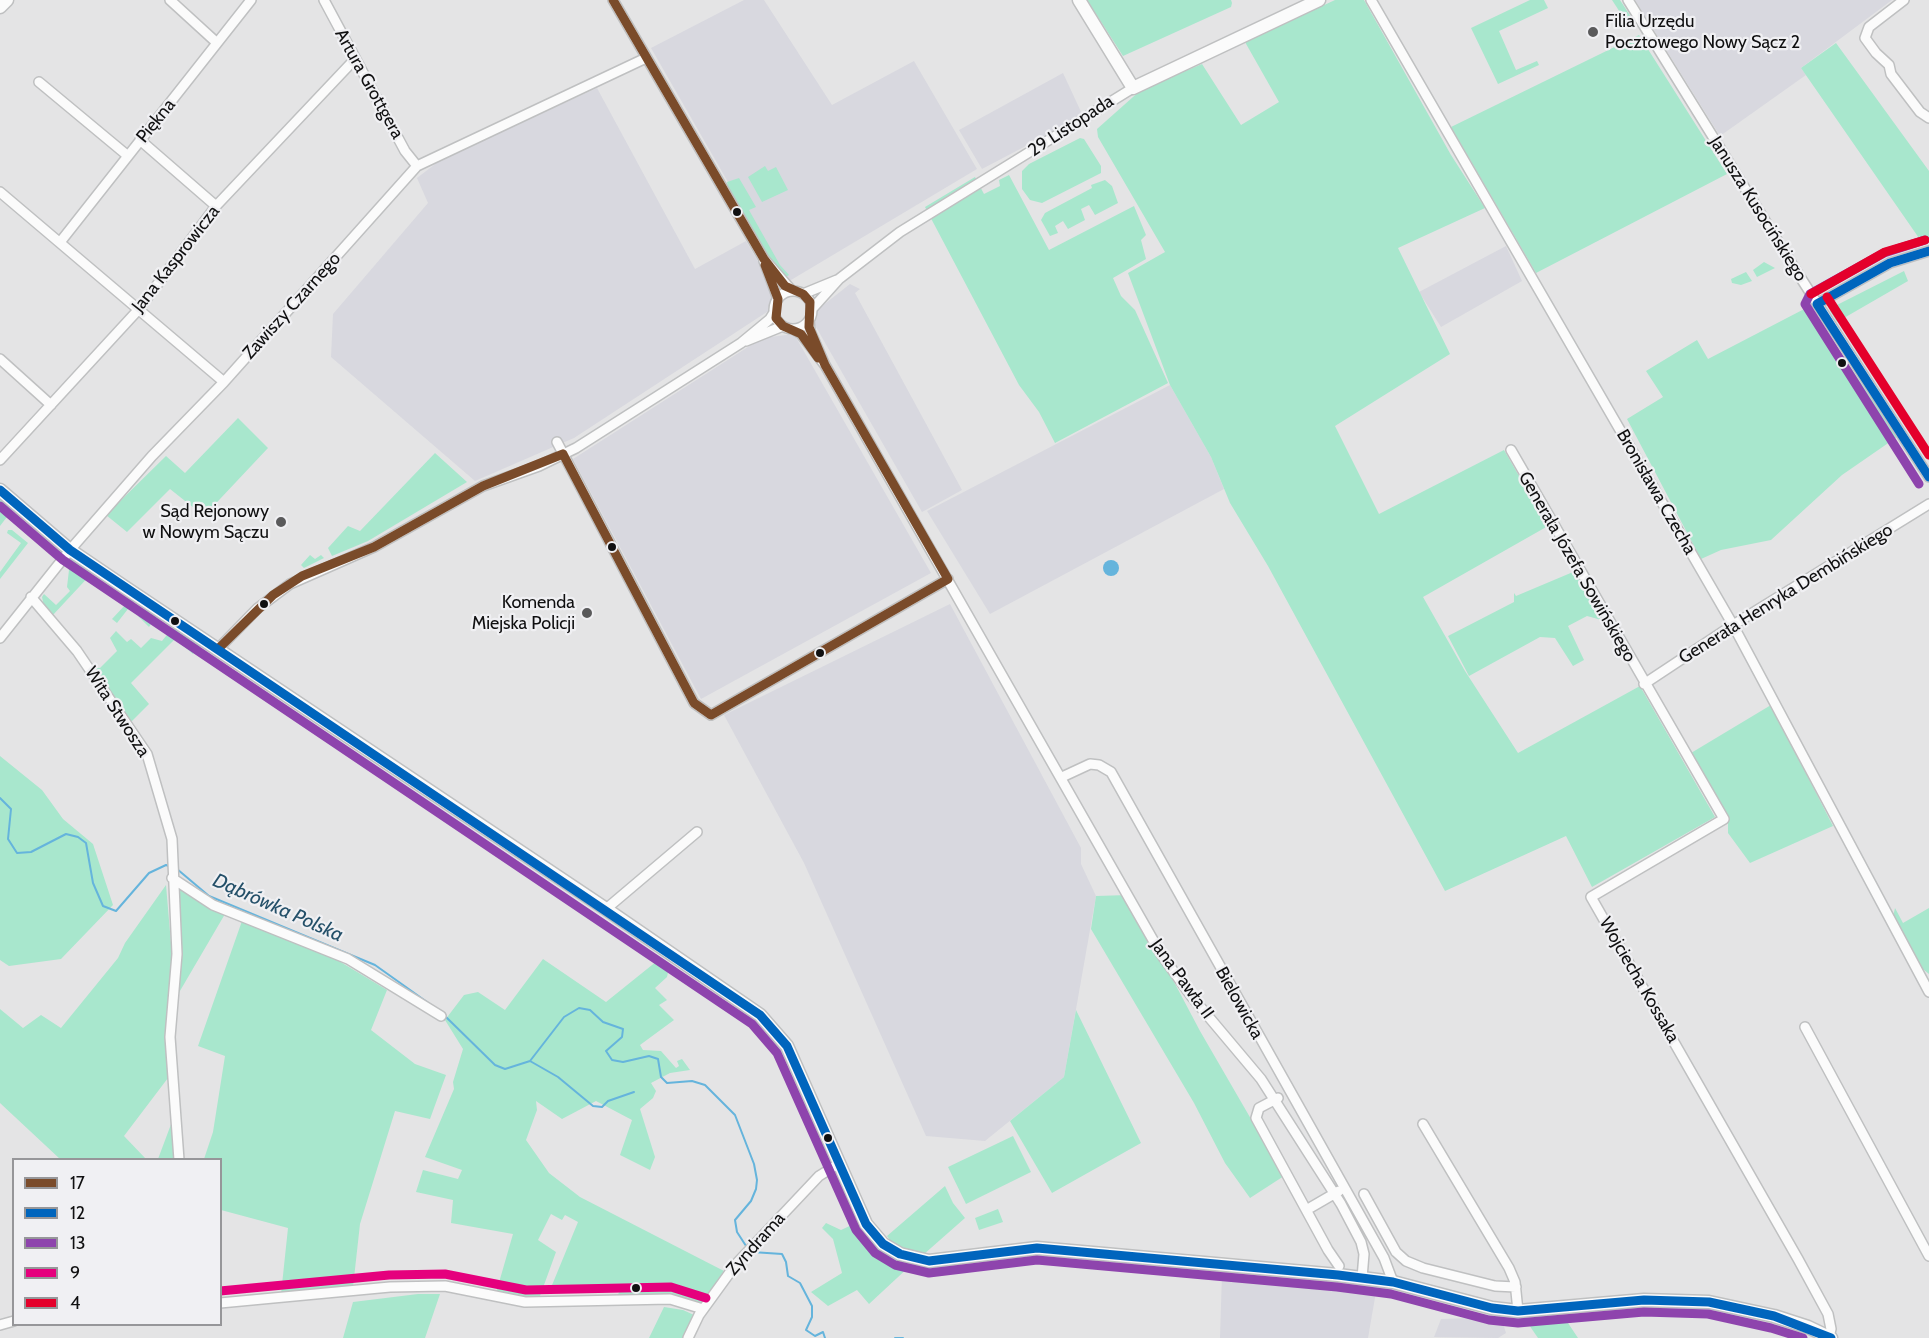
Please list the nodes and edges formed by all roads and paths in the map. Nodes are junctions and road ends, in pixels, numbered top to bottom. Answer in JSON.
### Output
{"nodes":[{"id":1,"x":7,"y":0,"type":"edge"},
{"id":2,"x":170,"y":0,"type":"edge"},
{"id":3,"x":251,"y":0,"type":"edge"},
{"id":4,"x":324,"y":0,"type":"edge"},
{"id":5,"x":613,"y":0,"type":"edge"},
{"id":6,"x":1079,"y":0,"type":"edge"},
{"id":7,"x":1318,"y":0,"type":"edge"},
{"id":8,"x":1371,"y":0,"type":"edge"},
{"id":9,"x":1628,"y":0,"type":"edge"},
{"id":10,"x":1904,"y":0,"type":"edge"},
{"id":11,"x":0,"y":8,"type":"edge"},
{"id":12,"x":216,"y":42,"type":"junction"},
{"id":13,"x":646,"y":58,"type":"junction"},
{"id":14,"x":355,"y":59,"type":"junction"},
{"id":15,"x":39,"y":82,"type":"dead end"},
{"id":16,"x":1133,"y":88,"type":"junction"},
{"id":17,"x":1929,"y":118,"type":"edge"},
{"id":18,"x":140,"y":140,"type":"junction"},
{"id":19,"x":128,"y":156,"type":"junction"},
{"id":20,"x":417,"y":166,"type":"junction"},
{"id":21,"x":2,"y":198,"type":"edge"},
{"id":22,"x":216,"y":206,"type":"junction"},
{"id":23,"x":61,"y":241,"type":"junction"},
{"id":24,"x":1929,"y":251,"type":"edge"},
{"id":25,"x":764,"y":259,"type":"junction"},
{"id":26,"x":839,"y":279,"type":"junction"},
{"id":27,"x":792,"y":291,"type":"junction"},
{"id":28,"x":803,"y":294,"type":"junction"},
{"id":29,"x":778,"y":298,"type":"junction"},
{"id":30,"x":1817,"y":304,"type":"junction"},
{"id":31,"x":139,"y":309,"type":"junction"},
{"id":32,"x":812,"y":309,"type":"junction"},
{"id":33,"x":775,"y":311,"type":"junction"},
{"id":34,"x":809,"y":320,"type":"junction"},
{"id":35,"x":788,"y":327,"type":"junction"},
{"id":36,"x":741,"y":343,"type":"junction"},
{"id":37,"x":0,"y":359,"type":"edge"},
{"id":38,"x":825,"y":365,"type":"junction"},
{"id":39,"x":224,"y":382,"type":"junction"},
{"id":40,"x":51,"y":405,"type":"junction"},
{"id":41,"x":557,"y":442,"type":"dead end"},
{"id":42,"x":1511,"y":450,"type":"dead end"},
{"id":43,"x":563,"y":454,"type":"junction"},
{"id":44,"x":0,"y":460,"type":"edge"},
{"id":45,"x":1928,"y":473,"type":"edge"},
{"id":46,"x":0,"y":490,"type":"edge"},
{"id":47,"x":1929,"y":504,"type":"edge"},
{"id":48,"x":70,"y":549,"type":"junction"},
{"id":49,"x":948,"y":579,"type":"junction"},
{"id":50,"x":31,"y":597,"type":"junction"},
{"id":51,"x":1733,"y":625,"type":"junction"},
{"id":52,"x":0,"y":638,"type":"edge"},
{"id":53,"x":219,"y":648,"type":"junction"},
{"id":54,"x":1644,"y":684,"type":"junction"},
{"id":55,"x":1062,"y":777,"type":"junction"},
{"id":56,"x":697,"y":832,"type":"dead end"},
{"id":57,"x":172,"y":871,"type":"junction"},
{"id":58,"x":606,"y":909,"type":"junction"},
{"id":59,"x":1929,"y":992,"type":"edge"},
{"id":60,"x":441,"y":1016,"type":"dead end"},
{"id":61,"x":1805,"y":1027,"type":"dead end"},
{"id":62,"x":1288,"y":1092,"type":"junction"},
{"id":63,"x":1275,"y":1100,"type":"junction"},
{"id":64,"x":1423,"y":1124,"type":"dead end"},
{"id":65,"x":179,"y":1158,"type":"edge"},
{"id":66,"x":840,"y":1163,"type":"junction"},
{"id":67,"x":1344,"y":1188,"type":"junction"},
{"id":68,"x":1334,"y":1193,"type":"junction"},
{"id":69,"x":1364,"y":1194,"type":"dead end"},
{"id":70,"x":1308,"y":1209,"type":"junction"},
{"id":71,"x":1929,"y":1256,"type":"edge"},
{"id":72,"x":1339,"y":1266,"type":"dead end"},
{"id":73,"x":1362,"y":1278,"type":"junction"},
{"id":74,"x":1393,"y":1281,"type":"junction"},
{"id":75,"x":1516,"y":1287,"type":"junction"},
{"id":76,"x":222,"y":1303,"type":"edge"},
{"id":77,"x":703,"y":1309,"type":"junction"},
{"id":78,"x":1518,"y":1311,"type":"junction"},
{"id":79,"x":688,"y":1338,"type":"edge"},
{"id":80,"x":1830,"y":1338,"type":"edge"}],
"edges":[{"from":1,"to":11,"type":"street"},
{"from":2,"to":12,"type":"street"},
{"from":3,"to":12,"type":"street","name":"Piękna"},
{"from":4,"to":14,"type":"street","name":"Artura Grottgera"},
{"from":5,"to":13,"type":"street"},
{"from":6,"to":16,"type":"street"},
{"from":7,"to":16,"type":"street","name":"29 Listopada"},
{"from":8,"to":51,"type":"street","name":"Bronisława Czecha"},
{"from":9,"to":30,"type":"street","name":"Janusza Kusocińskiego"},
{"from":10,"to":17,"type":"street"},
{"from":12,"to":18,"type":"street","name":"Piękna"},
{"from":13,"to":20,"type":"street","name":"Zawiszy Czarnego"},
{"from":13,"to":25,"type":"street"},
{"from":14,"to":20,"type":"street","name":"Artura Grottgera"},
{"from":14,"to":22,"type":"street","name":"Jana Kasprowicza"},
{"from":15,"to":19,"type":"street"},
{"from":16,"to":26,"type":"street","name":"29 Listopada"},
{"from":18,"to":19,"type":"street","name":"Piękna"},
{"from":18,"to":22,"type":"street"},
{"from":19,"to":23,"type":"street","name":"Piękna"},
{"from":20,"to":39,"type":"street","name":"Zawiszy Czarnego"},
{"from":21,"to":23,"type":"street"},
{"from":22,"to":31,"type":"street","name":"Jana Kasprowicza"},
{"from":23,"to":31,"type":"street"},
{"from":24,"to":30,"type":"street"},
{"from":25,"to":27,"type":"street"},
{"from":25,"to":29,"type":"street"},
{"from":26,"to":28,"type":"street","name":"29 Listopada"},
{"from":26,"to":32,"type":"street","name":"29 Listopada"},
{"from":27,"to":28,"type":"street"},
{"from":27,"to":29,"type":"street"},
{"from":28,"to":32,"type":"street"},
{"from":29,"to":33,"type":"street"},
{"from":30,"to":45,"type":"street","name":"Janusza Kusocińskiego"},
{"from":31,"to":39,"type":"street"},
{"from":31,"to":40,"type":"street","name":"Jana Kasprowicza"},
{"from":32,"to":34,"type":"street"},
{"from":33,"to":35,"type":"street"},
{"from":33,"to":36,"type":"street"},
{"from":34,"to":35,"type":"street"},
{"from":34,"to":38,"type":"street","name":"Jana Pawła II"},
{"from":35,"to":36,"type":"street"},
{"from":35,"to":38,"type":"street","name":"Jana Pawła II"},
{"from":36,"to":43,"type":"street"},
{"from":37,"to":40,"type":"street"},
{"from":38,"to":49,"type":"street","name":"Jana Pawła II"},
{"from":39,"to":48,"type":"street","name":"Zawiszy Czarnego"},
{"from":40,"to":44,"type":"street","name":"Jana Kasprowicza"},
{"from":41,"to":43,"type":"street"},
{"from":42,"to":54,"type":"street","name":"Generała Józefa Sowińskiego"},
{"from":43,"to":49,"type":"street"},
{"from":43,"to":53,"type":"street"},
{"from":46,"to":48,"type":"street"},
{"from":47,"to":51,"type":"street","name":"Generała Henryka Dembińskiego"},
{"from":48,"to":50,"type":"street","name":"Zawiszy Czarnego"},
{"from":48,"to":53,"type":"street"},
{"from":49,"to":55,"type":"street","name":"Jana Pawła II"},
{"from":50,"to":52,"type":"street","name":"Zawiszy Czarnego"},
{"from":50,"to":57,"type":"street","name":"Wita Stwosza"},
{"from":51,"to":54,"type":"street","name":"Generała Henryka Dembińskiego"},
{"from":51,"to":59,"type":"street","name":"Bronisława Czecha"},
{"from":53,"to":58,"type":"street"},
{"from":54,"to":80,"type":"street","name":"Wojciecha Kossaka"},
{"from":55,"to":62,"type":"street","name":"Bielowicka"},
{"from":55,"to":63,"type":"street","name":"Jana Pawła II"},
{"from":56,"to":58,"type":"street"},
{"from":57,"to":60,"type":"street"},
{"from":57,"to":65,"type":"street","name":"Wita Stwosza"},
{"from":58,"to":66,"type":"street"},
{"from":61,"to":71,"type":"street"},
{"from":62,"to":63,"type":"street"},
{"from":62,"to":67,"type":"street","name":"Bielowicka"},
{"from":63,"to":68,"type":"street","name":"Jana Pawła II"},
{"from":63,"to":70,"type":"street"},
{"from":64,"to":75,"type":"street"},
{"from":66,"to":73,"type":"street"},
{"from":66,"to":77,"type":"street","name":"Zyndrama"},
{"from":67,"to":68,"type":"street"},
{"from":67,"to":74,"type":"street","name":"Bielowicka"},
{"from":68,"to":70,"type":"street"},
{"from":68,"to":73,"type":"street","name":"Jana Pawła II"},
{"from":69,"to":75,"type":"street"},
{"from":70,"to":72,"type":"street"},
{"from":73,"to":74,"type":"street"},
{"from":74,"to":78,"type":"street"},
{"from":75,"to":78,"type":"street"},
{"from":76,"to":77,"type":"street"},
{"from":77,"to":79,"type":"street","name":"Zyndrama"},
{"from":78,"to":80,"type":"street"}]}
